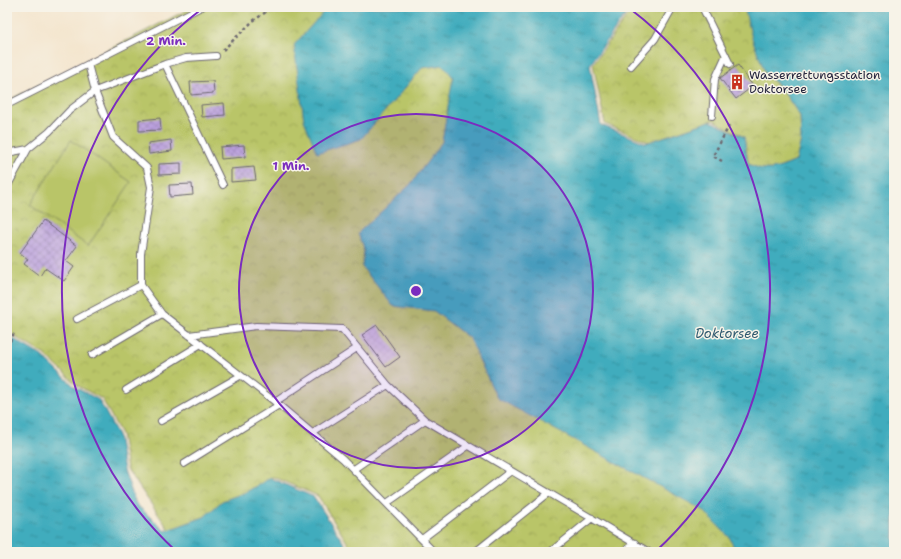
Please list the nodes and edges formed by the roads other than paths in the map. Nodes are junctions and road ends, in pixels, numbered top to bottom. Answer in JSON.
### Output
{"nodes":[{"id":1,"x":201,"y":7,"type":"edge"},
{"id":2,"x":673,"y":7,"type":"edge"},
{"id":3,"x":702,"y":7,"type":"edge"},
{"id":4,"x":726,"y":55,"type":"junction"},
{"id":5,"x":216,"y":56,"type":"road end"},
{"id":6,"x":88,"y":64,"type":"junction"},
{"id":7,"x":165,"y":64,"type":"junction"},
{"id":8,"x":730,"y":64,"type":"dead end"},
{"id":9,"x":631,"y":66,"type":"dead end"},
{"id":10,"x":95,"y":91,"type":"junction"},
{"id":11,"x":7,"y":105,"type":"edge"},
{"id":12,"x":712,"y":116,"type":"dead end"},
{"id":13,"x":28,"y":149,"type":"junction"},
{"id":14,"x":7,"y":153,"type":"edge"},
{"id":15,"x":223,"y":185,"type":"dead end"},
{"id":16,"x":7,"y":187,"type":"edge"},
{"id":17,"x":141,"y":284,"type":"junction"},
{"id":18,"x":162,"y":314,"type":"junction"},
{"id":19,"x":78,"y":319,"type":"dead end"},
{"id":20,"x":189,"y":335,"type":"junction"},
{"id":21,"x":201,"y":344,"type":"junction"},
{"id":22,"x":357,"y":348,"type":"junction"},
{"id":23,"x":92,"y":355,"type":"dead end"},
{"id":24,"x":240,"y":376,"type":"junction"},
{"id":25,"x":388,"y":385,"type":"junction"},
{"id":26,"x":126,"y":390,"type":"dead end"},
{"id":27,"x":277,"y":403,"type":"junction"},
{"id":28,"x":425,"y":420,"type":"junction"},
{"id":29,"x":161,"y":421,"type":"dead end"},
{"id":30,"x":313,"y":433,"type":"junction"},
{"id":31,"x":468,"y":446,"type":"junction"},
{"id":32,"x":184,"y":464,"type":"dead end"},
{"id":33,"x":354,"y":470,"type":"junction"},
{"id":34,"x":510,"y":471,"type":"junction"},
{"id":35,"x":549,"y":493,"type":"junction"},
{"id":36,"x":387,"y":503,"type":"junction"},
{"id":37,"x":592,"y":518,"type":"junction"},
{"id":38,"x":422,"y":539,"type":"junction"},
{"id":39,"x":635,"y":543,"type":"junction"},
{"id":40,"x":434,"y":552,"type":"edge"},
{"id":41,"x":475,"y":552,"type":"edge"},
{"id":42,"x":550,"y":552,"type":"edge"},
{"id":43,"x":624,"y":552,"type":"edge"},
{"id":44,"x":649,"y":552,"type":"edge"}],
"edges":[{"from":1,"to":6,"type":"lane"},
{"from":2,"to":9,"type":"lane"},
{"from":3,"to":4,"type":"lane"},
{"from":4,"to":8,"type":"lane"},
{"from":4,"to":12,"type":"lane"},
{"from":5,"to":7,"type":"lane"},
{"from":6,"to":10,"type":"lane"},
{"from":6,"to":11,"type":"lane"},
{"from":7,"to":10,"type":"lane"},
{"from":7,"to":15,"type":"lane"},
{"from":10,"to":13,"type":"lane"},
{"from":10,"to":17,"type":"lane"},
{"from":13,"to":14,"type":"lane"},
{"from":13,"to":16,"type":"lane"},
{"from":17,"to":18,"type":"lane"},
{"from":17,"to":19,"type":"lane"},
{"from":18,"to":20,"type":"lane"},
{"from":18,"to":23,"type":"lane"},
{"from":20,"to":21,"type":"lane"},
{"from":20,"to":22,"type":"lane"},
{"from":21,"to":24,"type":"lane"},
{"from":21,"to":26,"type":"lane"},
{"from":22,"to":25,"type":"lane"},
{"from":22,"to":27,"type":"lane"},
{"from":24,"to":27,"type":"lane"},
{"from":24,"to":29,"type":"lane"},
{"from":25,"to":28,"type":"lane"},
{"from":25,"to":30,"type":"lane"},
{"from":27,"to":30,"type":"lane"},
{"from":27,"to":32,"type":"lane"},
{"from":28,"to":31,"type":"lane"},
{"from":28,"to":33,"type":"lane"},
{"from":30,"to":33,"type":"lane"},
{"from":31,"to":34,"type":"lane"},
{"from":31,"to":36,"type":"lane"},
{"from":33,"to":36,"type":"lane"},
{"from":34,"to":35,"type":"lane"},
{"from":34,"to":38,"type":"lane"},
{"from":35,"to":37,"type":"lane"},
{"from":35,"to":41,"type":"lane"},
{"from":36,"to":38,"type":"lane"},
{"from":37,"to":39,"type":"lane"},
{"from":37,"to":42,"type":"lane"},
{"from":38,"to":40,"type":"lane"},
{"from":39,"to":43,"type":"lane"},
{"from":39,"to":44,"type":"lane"}]}
